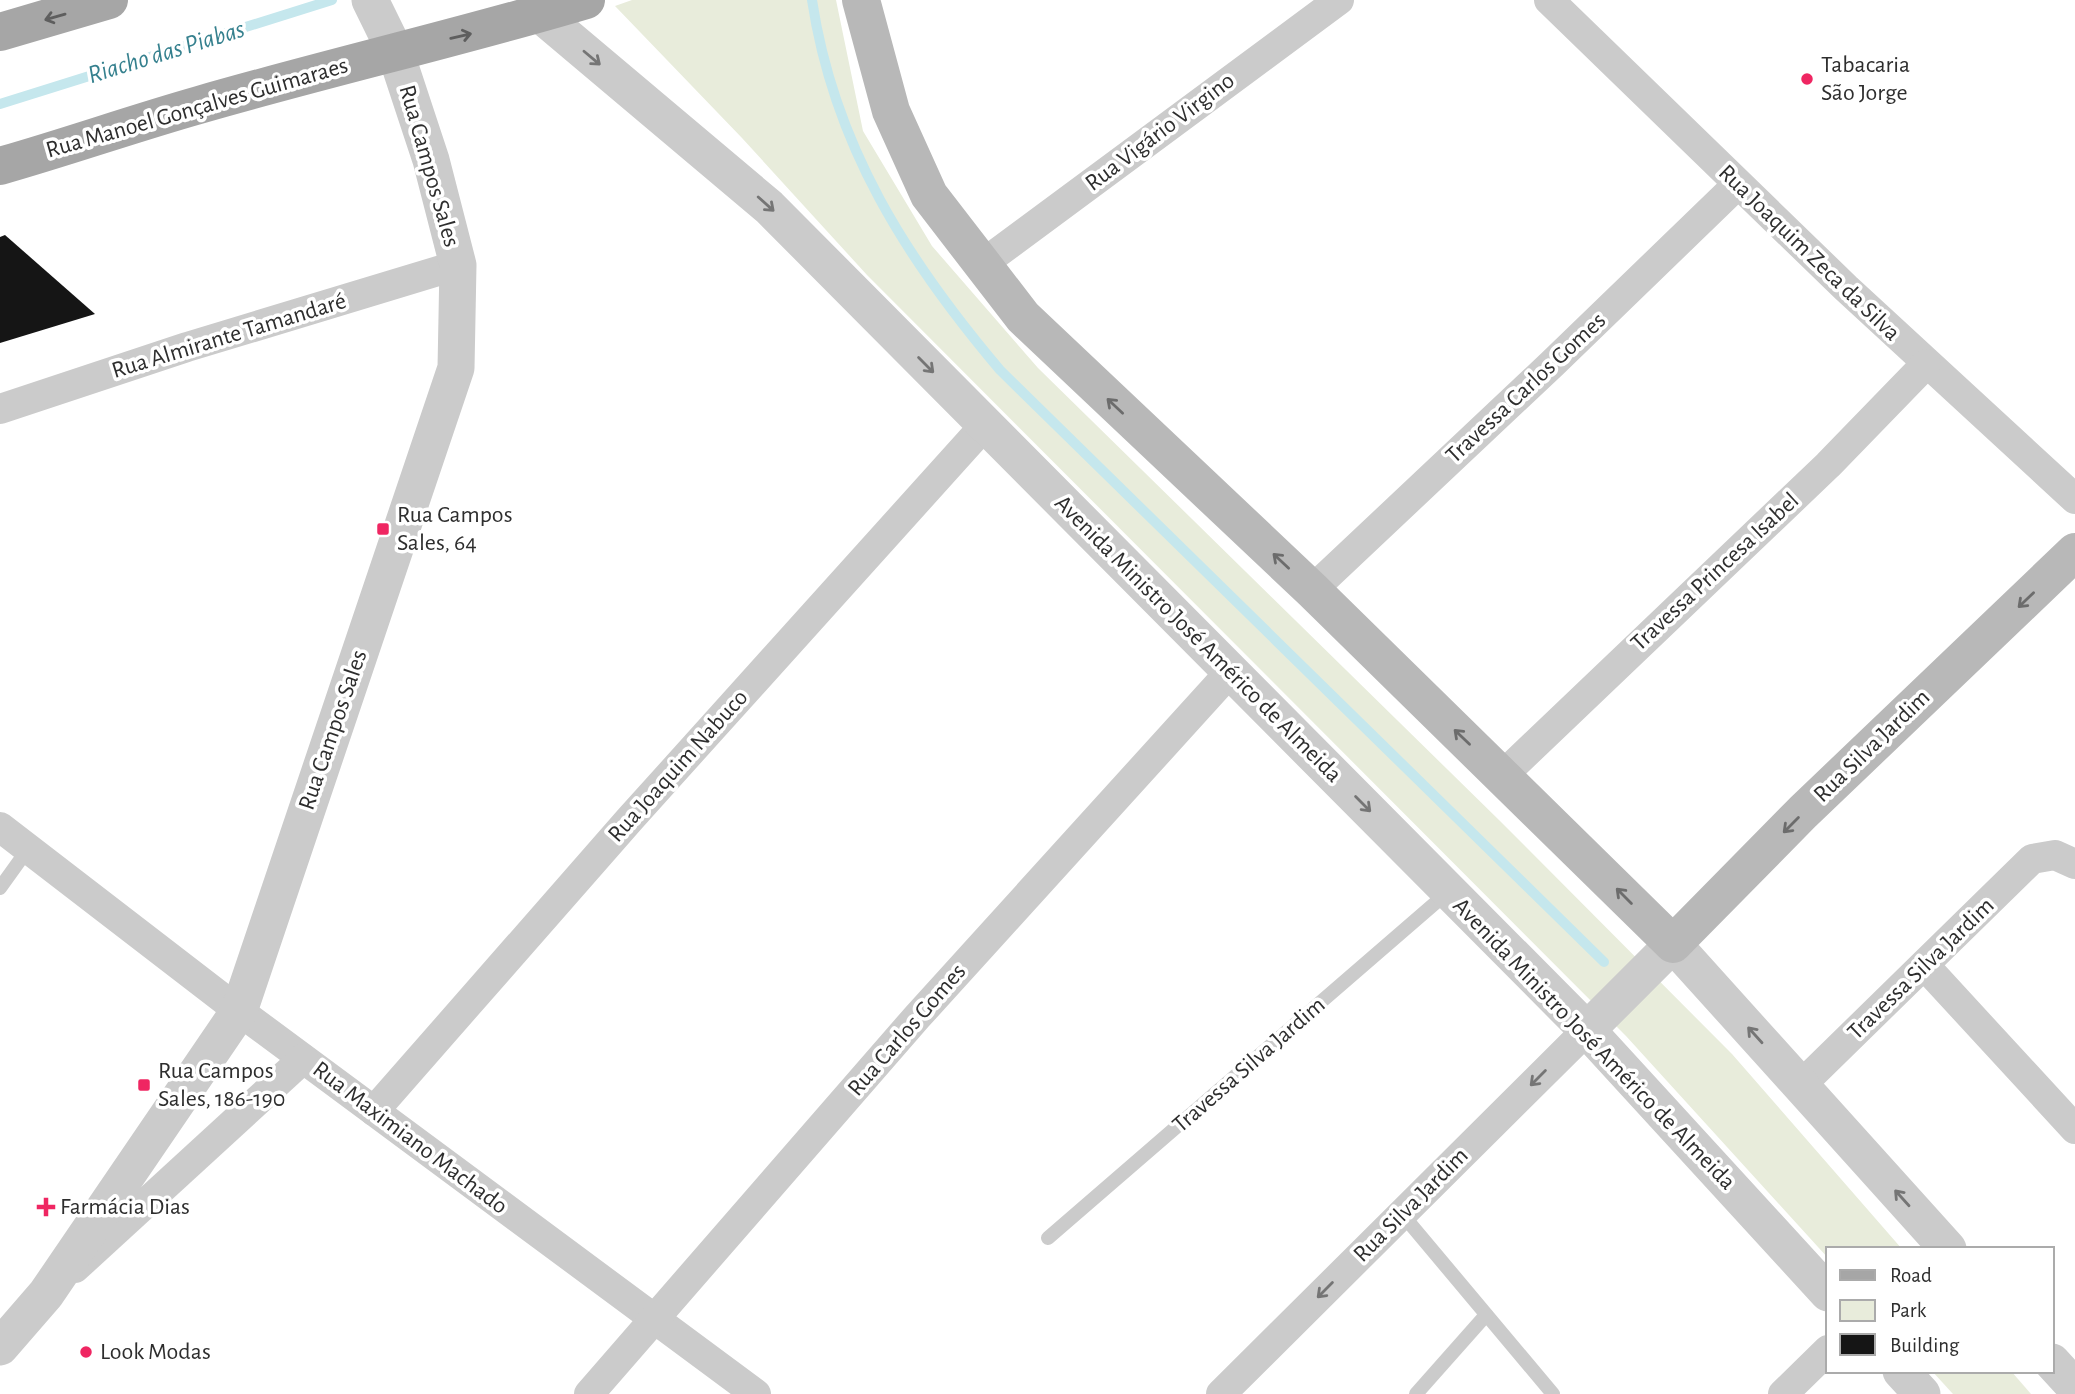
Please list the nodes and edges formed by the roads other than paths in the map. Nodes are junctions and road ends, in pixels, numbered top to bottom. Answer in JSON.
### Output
{"nodes":[{"id":1,"x":109,"y":0,"type":"edge"},
{"id":2,"x":370,"y":0,"type":"edge"},
{"id":3,"x":586,"y":0,"type":"edge"},
{"id":4,"x":861,"y":0,"type":"edge"},
{"id":5,"x":1339,"y":0,"type":"edge"},
{"id":6,"x":1549,"y":0,"type":"edge"},
{"id":7,"x":540,"y":14,"type":"junction"},
{"id":8,"x":0,"y":32,"type":"edge"},
{"id":9,"x":395,"y":51,"type":"junction"},
{"id":10,"x":0,"y":166,"type":"edge"},
{"id":11,"x":1737,"y":185,"type":"junction"},
{"id":12,"x":458,"y":265,"type":"junction"},
{"id":13,"x":981,"y":265,"type":"junction"},
{"id":14,"x":1926,"y":364,"type":"junction"},
{"id":15,"x":0,"y":409,"type":"edge"},
{"id":16,"x":985,"y":425,"type":"junction"},
{"id":17,"x":2075,"y":499,"type":"edge"},
{"id":18,"x":2075,"y":552,"type":"edge"},
{"id":19,"x":1312,"y":590,"type":"junction"},
{"id":20,"x":1231,"y":671,"type":"junction"},
{"id":21,"x":1502,"y":776,"type":"junction"},
{"id":22,"x":0,"y":827,"type":"edge"},
{"id":23,"x":28,"y":849,"type":"junction"},
{"id":24,"x":2075,"y":864,"type":"edge"},
{"id":25,"x":0,"y":888,"type":"edge"},
{"id":26,"x":1449,"y":891,"type":"junction"},
{"id":27,"x":1667,"y":950,"type":"junction"},
{"id":28,"x":1924,"y":966,"type":"junction"},
{"id":29,"x":239,"y":1011,"type":"junction"},
{"id":30,"x":1594,"y":1023,"type":"junction"},
{"id":31,"x":303,"y":1059,"type":"junction"},
{"id":32,"x":1800,"y":1086,"type":"junction"},
{"id":33,"x":374,"y":1111,"type":"junction"},
{"id":34,"x":2075,"y":1129,"type":"edge"},
{"id":35,"x":1402,"y":1214,"type":"junction"},
{"id":36,"x":1048,"y":1238,"type":"dead end"},
{"id":37,"x":1946,"y":1247,"type":"edge"},
{"id":38,"x":1826,"y":1291,"type":"edge"},
{"id":39,"x":47,"y":1294,"type":"junction"},
{"id":40,"x":1486,"y":1315,"type":"junction"},
{"id":41,"x":654,"y":1319,"type":"junction"},
{"id":42,"x":0,"y":1347,"type":"edge"},
{"id":43,"x":1826,"y":1352,"type":"edge"},
{"id":44,"x":2054,"y":1364,"type":"edge"},
{"id":45,"x":1903,"y":1373,"type":"edge"},
{"id":46,"x":2075,"y":1387,"type":"edge"},
{"id":47,"x":589,"y":1394,"type":"edge"},
{"id":48,"x":755,"y":1394,"type":"edge"},
{"id":49,"x":1221,"y":1394,"type":"edge"},
{"id":50,"x":1416,"y":1394,"type":"edge"},
{"id":51,"x":1553,"y":1394,"type":"edge"},
{"id":52,"x":1783,"y":1394,"type":"edge"},
{"id":53,"x":1922,"y":1394,"type":"edge"}],
"edges":[{"from":1,"to":8,"type":"main road","one_way":true},
{"from":2,"to":9,"type":"street","name":"Rua Campos Sales"},
{"from":3,"to":7,"type":"main road","name":"Rua Manoel Gonçalves Guimaraes"},
{"from":4,"to":13,"type":"main road"},
{"from":5,"to":13,"type":"street","name":"Rua Vigário Virgino"},
{"from":6,"to":11,"type":"street","name":"Rua Joaquim Zeca da Silva"},
{"from":9,"to":7,"type":"main road","name":"Rua Manoel Gonçalves Guimaraes","one_way":true},
{"from":7,"to":16,"type":"street","name":"Avenida Ministro José Américo de Almeida","one_way":true},
{"from":9,"to":10,"type":"main road","name":"Rua Manoel Gonçalves Guimaraes"},
{"from":9,"to":12,"type":"street","name":"Rua Campos Sales"},
{"from":11,"to":14,"type":"street","name":"Rua Joaquim Zeca da Silva"},
{"from":11,"to":19,"type":"street","name":"Travessa Carlos Gomes"},
{"from":12,"to":15,"type":"street","name":"Rua Almirante Tamandaré"},
{"from":12,"to":29,"type":"street","name":"Rua Campos Sales"},
{"from":19,"to":13,"type":"main road","one_way":true},
{"from":14,"to":17,"type":"street","name":"Rua Joaquim Zeca da Silva"},
{"from":14,"to":21,"type":"street","name":"Travessa Princesa Isabel"},
{"from":16,"to":20,"type":"street","name":"Avenida Ministro José Américo de Almeida"},
{"from":16,"to":33,"type":"street","name":"Rua Joaquim Nabuco"},
{"from":18,"to":27,"type":"main road","name":"Rua Silva Jardim","one_way":true},
{"from":21,"to":19,"type":"main road","one_way":true},
{"from":20,"to":26,"type":"street","name":"Avenida Ministro José Américo de Almeida","one_way":true},
{"from":20,"to":41,"type":"street","name":"Rua Carlos Gomes"},
{"from":27,"to":21,"type":"main road","one_way":true},
{"from":22,"to":23,"type":"street","name":"Rua Maximiano Machado"},
{"from":23,"to":25,"type":"lane"},
{"from":23,"to":29,"type":"street","name":"Rua Maximiano Machado"},
{"from":24,"to":28,"type":"street","name":"Travessa Silva Jardim"},
{"from":26,"to":30,"type":"street","name":"Avenida Ministro José Américo de Almeida"},
{"from":26,"to":36,"type":"lane","name":"Travessa Silva Jardim"},
{"from":27,"to":30,"type":"street"},
{"from":32,"to":27,"type":"street","one_way":true},
{"from":28,"to":32,"type":"street","name":"Travessa Silva Jardim"},
{"from":28,"to":34,"type":"street"},
{"from":29,"to":31,"type":"street","name":"Rua Maximiano Machado"},
{"from":29,"to":39,"type":"street","name":"Rua Campos Sales"},
{"from":30,"to":35,"type":"street","name":"Rua Silva Jardim","one_way":true},
{"from":30,"to":38,"type":"street","name":"Avenida Ministro José Américo de Almeida"},
{"from":31,"to":33,"type":"street","name":"Rua Maximiano Machado"},
{"from":31,"to":39,"type":"street"},
{"from":37,"to":32,"type":"street","one_way":true},
{"from":33,"to":41,"type":"street","name":"Rua Maximiano Machado"},
{"from":35,"to":40,"type":"lane"},
{"from":35,"to":49,"type":"street","name":"Rua Silva Jardim","one_way":true},
{"from":39,"to":42,"type":"street","name":"Rua Campos Sales"},
{"from":40,"to":50,"type":"lane"},
{"from":40,"to":51,"type":"lane"},
{"from":41,"to":47,"type":"street","name":"Rua Carlos Gomes"},
{"from":41,"to":48,"type":"street","name":"Rua Maximiano Machado"},
{"from":43,"to":52,"type":"street"},
{"from":44,"to":46,"type":"street"},
{"from":45,"to":53,"type":"street"}]}
